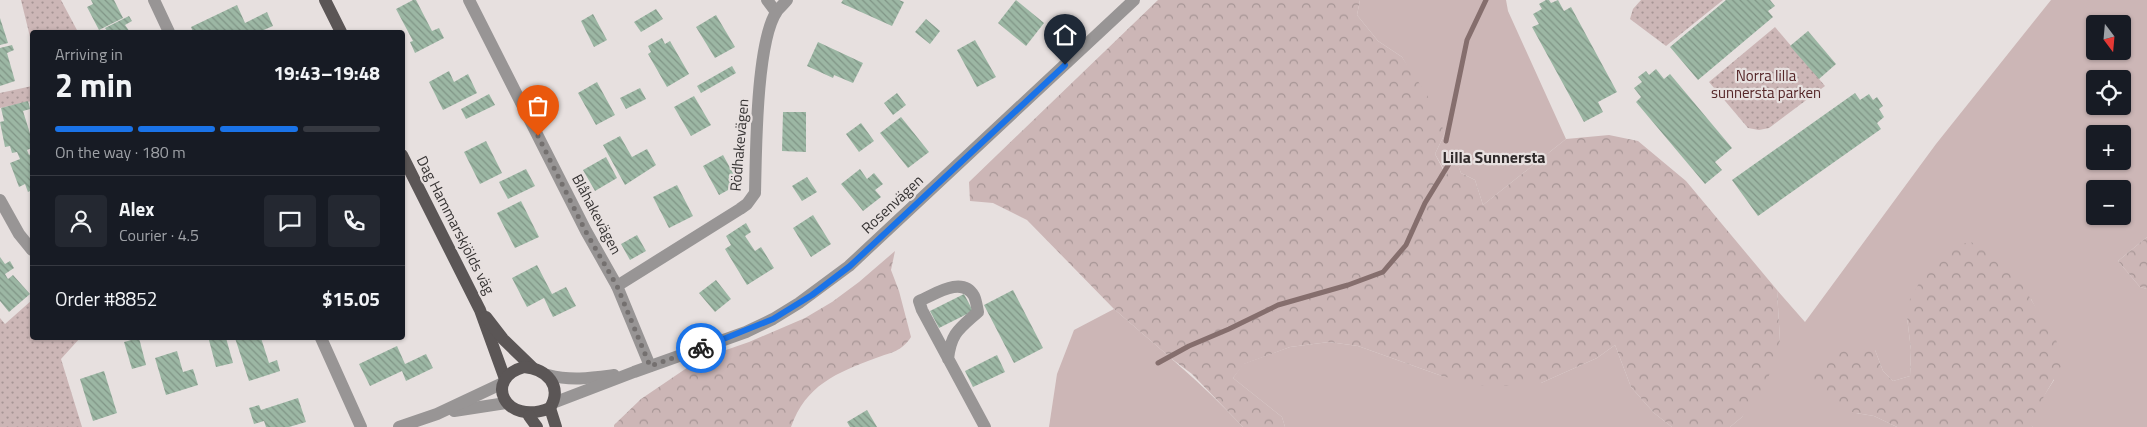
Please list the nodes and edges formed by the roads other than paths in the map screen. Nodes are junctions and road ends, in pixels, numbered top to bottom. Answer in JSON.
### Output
{"nodes":[{"id":1,"x":154,"y":0,"type":"edge"},
{"id":2,"x":325,"y":0,"type":"edge"},
{"id":3,"x":469,"y":0,"type":"edge"},
{"id":4,"x":767,"y":0,"type":"edge"},
{"id":5,"x":787,"y":0,"type":"edge"},
{"id":6,"x":1134,"y":0,"type":"edge"},
{"id":7,"x":776,"y":12,"type":"junction"},
{"id":8,"x":168,"y":30,"type":"edge"},
{"id":9,"x":340,"y":30,"type":"edge"},
{"id":10,"x":405,"y":161,"type":"edge"},
{"id":11,"x":0,"y":200,"type":"edge"},
{"id":12,"x":30,"y":248,"type":"edge"},
{"id":13,"x":617,"y":286,"type":"junction"},
{"id":14,"x":480,"y":310,"type":"junction"},
{"id":15,"x":322,"y":340,"type":"edge"},
{"id":16,"x":948,"y":359,"type":"junction"},
{"id":17,"x":650,"y":366,"type":"junction"},
{"id":18,"x":533,"y":368,"type":"junction"},
{"id":19,"x":634,"y":372,"type":"junction"},
{"id":20,"x":548,"y":375,"type":"junction"},
{"id":21,"x":504,"y":381,"type":"junction"},
{"id":22,"x":506,"y":403,"type":"junction"},
{"id":23,"x":551,"y":406,"type":"junction"},
{"id":24,"x":437,"y":414,"type":"junction"},
{"id":25,"x":529,"y":416,"type":"junction"},
{"id":26,"x":362,"y":427,"type":"edge"},
{"id":27,"x":399,"y":427,"type":"edge"},
{"id":28,"x":537,"y":427,"type":"edge"},
{"id":29,"x":556,"y":427,"type":"edge"},
{"id":30,"x":985,"y":427,"type":"edge"}],
"edges":[{"from":1,"to":8,"type":"street"},
{"from":2,"to":9,"type":"main road"},
{"from":3,"to":13,"type":"street","name":"Blåhakevägen"},
{"from":4,"to":7,"type":"street"},
{"from":5,"to":7,"type":"street","name":"Rödhakevägen"},
{"from":6,"to":17,"type":"street","name":"Rosenvägen"},
{"from":7,"to":13,"type":"street","name":"Rödhakevägen"},
{"from":10,"to":14,"type":"main road","name":"Dag Hammarskjölds väg"},
{"from":11,"to":12,"type":"street"},
{"from":13,"to":17,"type":"street","name":"Blåhakevägen"},
{"from":14,"to":18,"type":"main road","name":"Dag Hammarskjölds väg"},
{"from":14,"to":21,"type":"main road","name":"Dag Hammarskjölds väg"},
{"from":15,"to":26,"type":"street"},
{"from":16,"to":16,"type":"street"},
{"from":16,"to":30,"type":"street"},
{"from":17,"to":19,"type":"street","name":"Rosenvägen"},
{"from":18,"to":20,"type":"main road","name":"Dag Hammarskjölds väg"},
{"from":18,"to":21,"type":"main road"},
{"from":19,"to":20,"type":"street","name":"Rosenvägen"},
{"from":19,"to":23,"type":"street","name":"Rosenvägen"},
{"from":20,"to":23,"type":"main road"},
{"from":21,"to":22,"type":"main road","name":"Dag Hammarskjölds väg"},
{"from":21,"to":24,"type":"street"},
{"from":22,"to":24,"type":"street"},
{"from":22,"to":25,"type":"main road"},
{"from":23,"to":25,"type":"main road"},
{"from":23,"to":29,"type":"main road"},
{"from":24,"to":27,"type":"street"},
{"from":25,"to":28,"type":"main road"}]}
